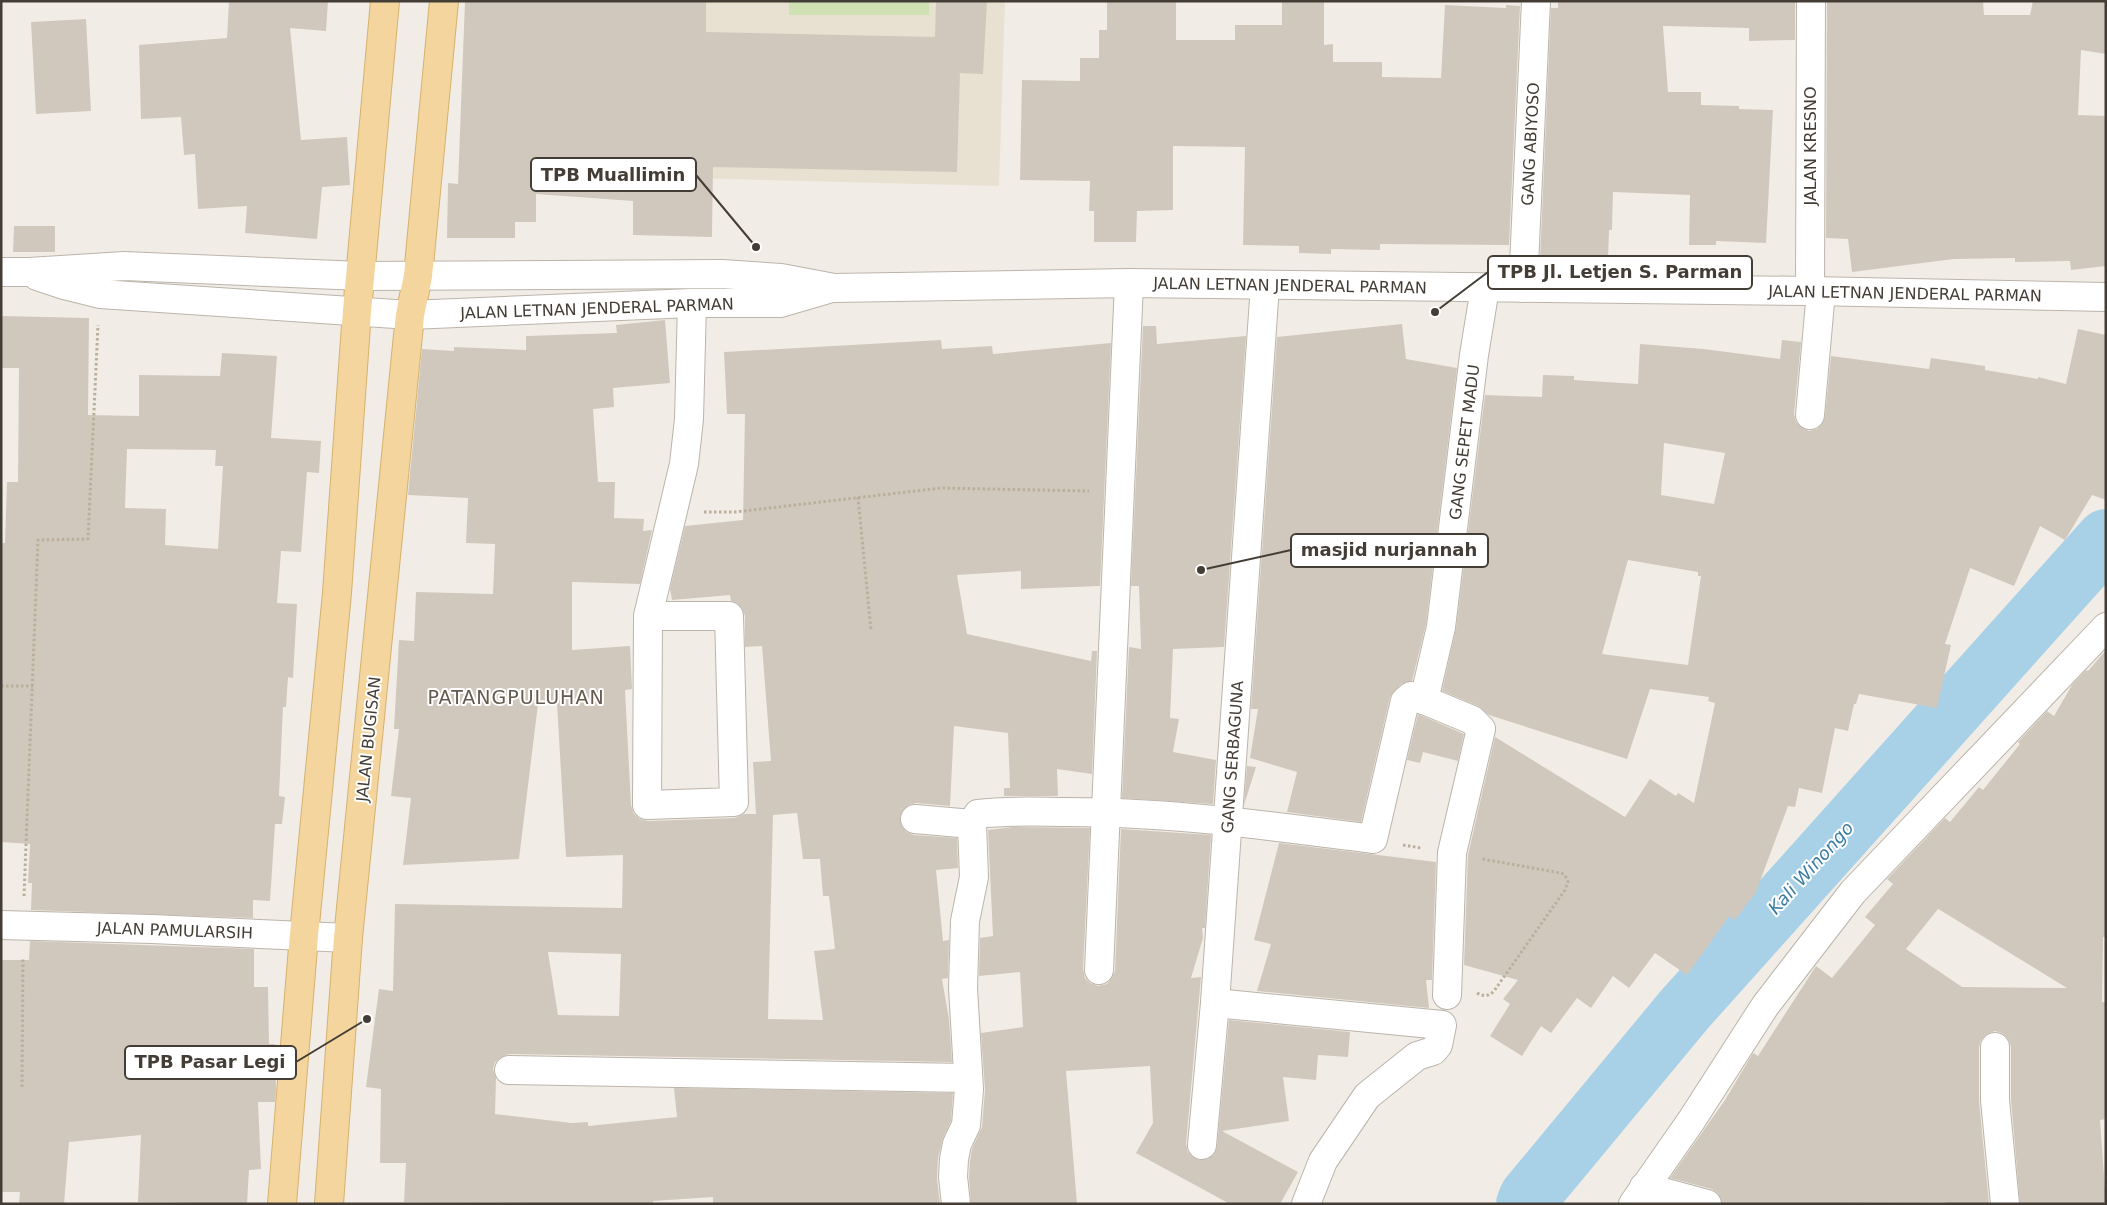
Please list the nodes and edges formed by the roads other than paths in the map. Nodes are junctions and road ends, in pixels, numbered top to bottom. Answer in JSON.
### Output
{"nodes":[{"id":1,"x":385,"y":1,"type":"edge"},
{"id":2,"x":444,"y":1,"type":"edge"},
{"id":3,"x":1536,"y":1,"type":"edge"},
{"id":4,"x":1811,"y":1,"type":"edge"},
{"id":5,"x":1,"y":272,"type":"edge"},
{"id":6,"x":29,"y":272,"type":"junction"},
{"id":7,"x":361,"y":276,"type":"junction"},
{"id":8,"x":418,"y":276,"type":"junction"},
{"id":9,"x":1129,"y":282,"type":"junction"},
{"id":10,"x":1265,"y":285,"type":"junction"},
{"id":11,"x":834,"y":288,"type":"junction"},
{"id":12,"x":1485,"y":288,"type":"junction"},
{"id":13,"x":1523,"y":288,"type":"junction"},
{"id":14,"x":1815,"y":291,"type":"junction"},
{"id":15,"x":2106,"y":297,"type":"edge"},
{"id":16,"x":692,"y":303,"type":"junction"},
{"id":17,"x":357,"y":310,"type":"junction"},
{"id":18,"x":410,"y":315,"type":"junction"},
{"id":19,"x":1810,"y":415,"type":"dead end"},
{"id":20,"x":648,"y":616,"type":"junction"},
{"id":21,"x":2106,"y":627,"type":"edge"},
{"id":22,"x":1424,"y":700,"type":"junction"},
{"id":23,"x":1106,"y":812,"type":"junction"},
{"id":24,"x":915,"y":819,"type":"dead end"},
{"id":25,"x":1228,"y":820,"type":"junction"},
{"id":26,"x":972,"y":824,"type":"junction"},
{"id":27,"x":12,"y":925,"type":"edge"},
{"id":28,"x":304,"y":935,"type":"junction"},
{"id":29,"x":348,"y":938,"type":"junction"},
{"id":30,"x":1098,"y":970,"type":"dead end"},
{"id":31,"x":1447,"y":995,"type":"road end"},
{"id":32,"x":1215,"y":1003,"type":"junction"},
{"id":33,"x":1995,"y":1047,"type":"dead end"},
{"id":34,"x":509,"y":1070,"type":"dead end"},
{"id":35,"x":968,"y":1078,"type":"junction"},
{"id":36,"x":1202,"y":1145,"type":"dead end"},
{"id":37,"x":1639,"y":1196,"type":"edge"},
{"id":38,"x":282,"y":1204,"type":"edge"},
{"id":39,"x":329,"y":1204,"type":"edge"},
{"id":40,"x":956,"y":1204,"type":"edge"},
{"id":41,"x":1306,"y":1204,"type":"edge"},
{"id":42,"x":1707,"y":1204,"type":"edge"},
{"id":43,"x":2005,"y":1204,"type":"edge"}],
"edges":[{"from":1,"to":7,"type":"main road"},
{"from":2,"to":8,"type":"main road","name":"JALAN BUGISAN"},
{"from":3,"to":13,"type":"street","name":"GANG ABIYOSO"},
{"from":4,"to":14,"type":"street","name":"JALAN KRESNO"},
{"from":5,"to":6,"type":"street","name":"JALAN LETNAN JENDERAL PARMAN"},
{"from":6,"to":7,"type":"street","name":"JALAN LETNAN JENDERAL PARMAN"},
{"from":6,"to":17,"type":"street","name":"JALAN LETNAN JENDERAL PARMAN"},
{"from":7,"to":8,"type":"street","name":"JALAN LETNAN JENDERAL PARMAN"},
{"from":7,"to":17,"type":"main road"},
{"from":8,"to":11,"type":"street","name":"JALAN LETNAN JENDERAL PARMAN"},
{"from":8,"to":18,"type":"main road","name":"JALAN BUGISAN"},
{"from":9,"to":10,"type":"street","name":"JALAN LETNAN JENDERAL PARMAN"},
{"from":9,"to":11,"type":"street","name":"JALAN LETNAN JENDERAL PARMAN"},
{"from":9,"to":23,"type":"street"},
{"from":10,"to":12,"type":"street","name":"JALAN LETNAN JENDERAL PARMAN"},
{"from":10,"to":25,"type":"street","name":"GANG SERBAGUNA"},
{"from":11,"to":16,"type":"street","name":"JALAN LETNAN JENDERAL PARMAN"},
{"from":12,"to":13,"type":"street","name":"JALAN LETNAN JENDERAL PARMAN"},
{"from":12,"to":22,"type":"street","name":"GANG SEPET MADU"},
{"from":13,"to":14,"type":"street","name":"JALAN LETNAN JENDERAL PARMAN"},
{"from":14,"to":15,"type":"street","name":"JALAN LETNAN JENDERAL PARMAN"},
{"from":14,"to":19,"type":"street","name":"JALAN KRESNO"},
{"from":16,"to":18,"type":"street","name":"JALAN LETNAN JENDERAL PARMAN"},
{"from":16,"to":20,"type":"street"},
{"from":17,"to":18,"type":"street","name":"JALAN LETNAN JENDERAL PARMAN"},
{"from":17,"to":28,"type":"main road"},
{"from":18,"to":29,"type":"main road","name":"JALAN BUGISAN"},
{"from":20,"to":20,"type":"street"},
{"from":21,"to":37,"type":"street"},
{"from":22,"to":25,"type":"street"},
{"from":22,"to":31,"type":"street"},
{"from":23,"to":25,"type":"street"},
{"from":23,"to":26,"type":"street"},
{"from":23,"to":30,"type":"street"},
{"from":24,"to":26,"type":"street"},
{"from":25,"to":32,"type":"street","name":"GANG SERBAGUNA"},
{"from":26,"to":35,"type":"street"},
{"from":27,"to":28,"type":"street","name":"JALAN PAMULARSIH"},
{"from":28,"to":29,"type":"street","name":"JALAN PAMULARSIH"},
{"from":28,"to":38,"type":"main road"},
{"from":29,"to":39,"type":"main road","name":"JALAN BUGISAN"},
{"from":32,"to":36,"type":"street","name":"GANG SERBAGUNA"},
{"from":32,"to":41,"type":"street"},
{"from":33,"to":43,"type":"street"},
{"from":34,"to":35,"type":"street"},
{"from":35,"to":40,"type":"street"},
{"from":37,"to":42,"type":"street"}]}
